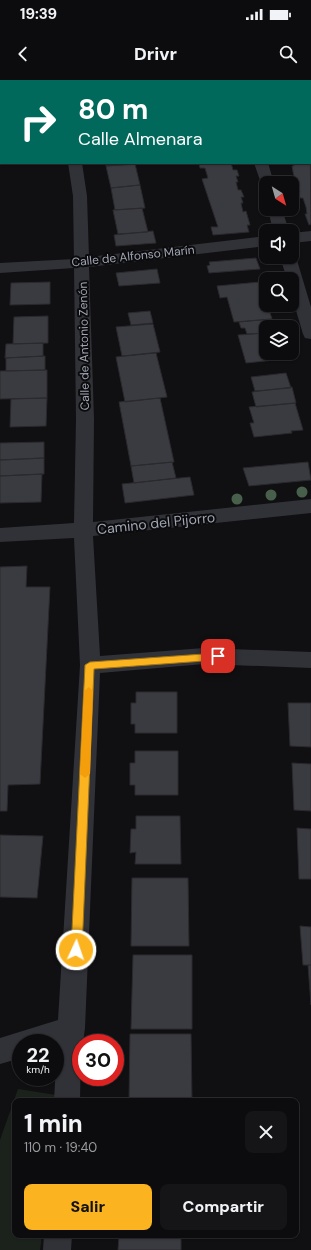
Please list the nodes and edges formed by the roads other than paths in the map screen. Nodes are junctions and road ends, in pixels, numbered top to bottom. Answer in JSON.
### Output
{"nodes":[{"id":1,"x":75,"y":164,"type":"edge"},
{"id":2,"x":261,"y":164,"type":"edge"},
{"id":3,"x":265,"y":176,"type":"edge"},
{"id":4,"x":311,"y":236,"type":"edge"},
{"id":5,"x":299,"y":237,"type":"edge"},
{"id":6,"x":259,"y":242,"type":"edge"},
{"id":7,"x":82,"y":263,"type":"junction"},
{"id":8,"x":290,"y":264,"type":"edge"},
{"id":9,"x":0,"y":268,"type":"edge"},
{"id":10,"x":311,"y":334,"type":"edge"},
{"id":11,"x":311,"y":506,"type":"edge"},
{"id":12,"x":83,"y":530,"type":"junction"},
{"id":13,"x":0,"y":535,"type":"edge"},
{"id":14,"x":311,"y":660,"type":"edge"},
{"id":15,"x":90,"y":665,"type":"junction"},
{"id":16,"x":72,"y":1028,"type":"junction"},
{"id":17,"x":54,"y":1034,"type":"edge"},
{"id":18,"x":12,"y":1048,"type":"edge"},
{"id":19,"x":0,"y":1052,"type":"edge"},
{"id":20,"x":67,"y":1098,"type":"edge"},
{"id":21,"x":58,"y":1238,"type":"edge"},
{"id":22,"x":57,"y":1250,"type":"edge"}],
"edges":[{"from":1,"to":7,"type":"street","name":"Calle de Antonio Zenón"},
{"from":2,"to":3,"type":"street"},
{"from":4,"to":5,"type":"street"},
{"from":6,"to":7,"type":"street","name":"Calle de Alfonso Marín"},
{"from":7,"to":9,"type":"street","name":"Calle de Alfonso Marín"},
{"from":7,"to":12,"type":"street","name":"Calle de Antonio Zenón"},
{"from":8,"to":10,"type":"street"},
{"from":11,"to":12,"type":"street","name":"Camino del Pijorro"},
{"from":12,"to":13,"type":"street","name":"Camino del Pijorro"},
{"from":12,"to":15,"type":"street","name":"Calle de Antonio Zenón"},
{"from":14,"to":15,"type":"street"},
{"from":15,"to":16,"type":"street","name":"Calle de Antonio Zenón"},
{"from":16,"to":17,"type":"street"},
{"from":16,"to":20,"type":"street","name":"Calle de Antonio Zenón"},
{"from":18,"to":19,"type":"street"},
{"from":21,"to":22,"type":"street"}]}
